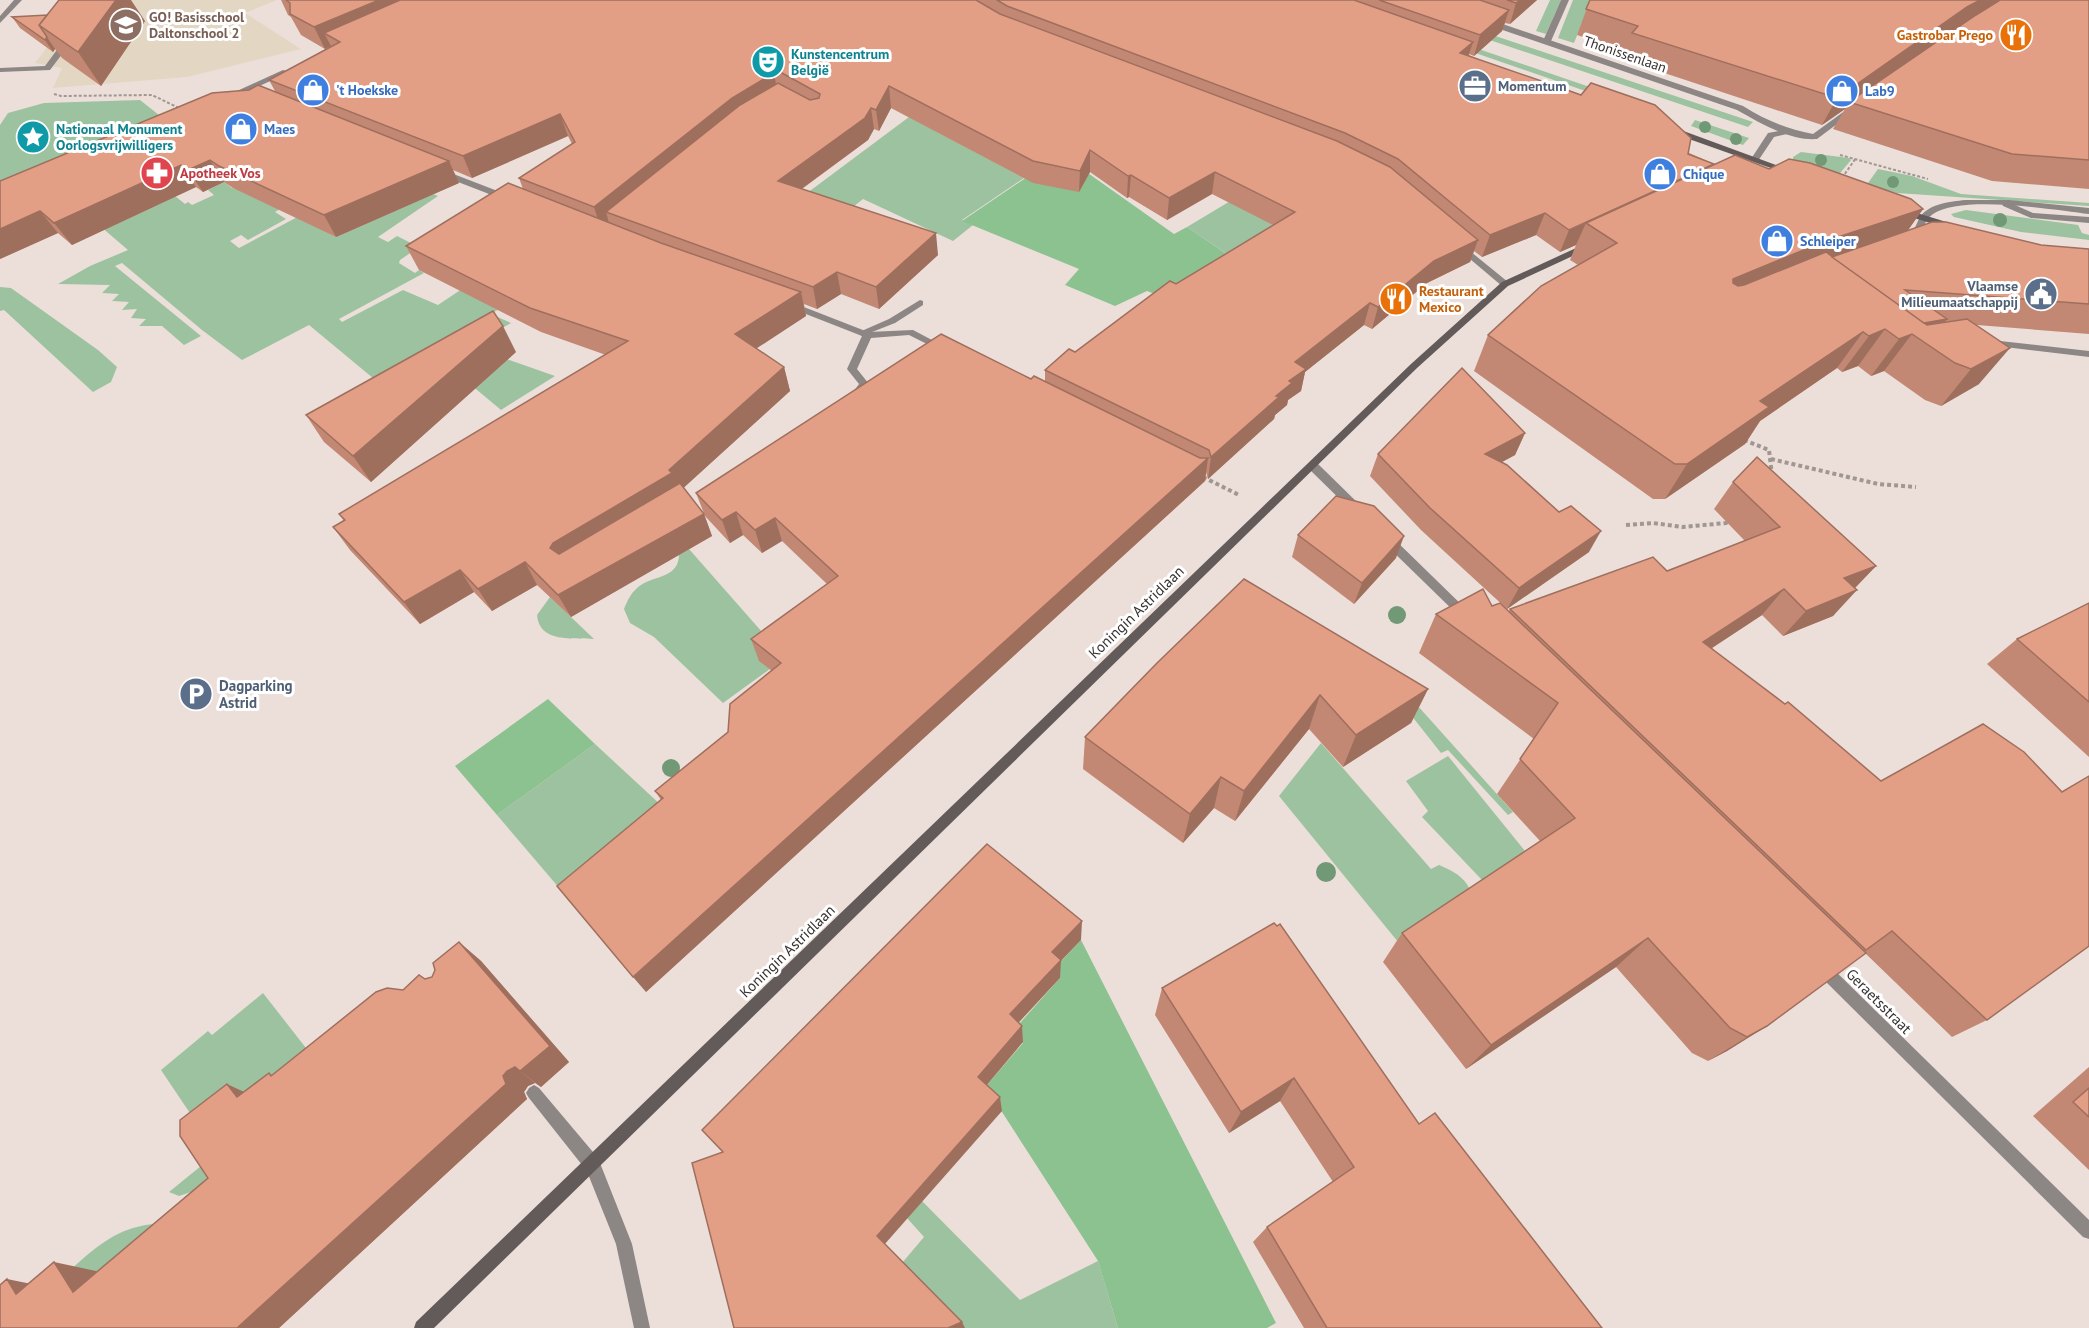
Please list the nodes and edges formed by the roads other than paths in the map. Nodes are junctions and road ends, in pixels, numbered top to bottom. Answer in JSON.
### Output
{"nodes":[{"id":1,"x":18,"y":0,"type":"edge"},
{"id":2,"x":1565,"y":0,"type":"edge"},
{"id":3,"x":1480,"y":19,"type":"edge"},
{"id":4,"x":0,"y":21,"type":"edge"},
{"id":5,"x":72,"y":36,"type":"edge"},
{"id":6,"x":1547,"y":41,"type":"junction"},
{"id":7,"x":297,"y":67,"type":"edge"},
{"id":8,"x":0,"y":70,"type":"edge"},
{"id":9,"x":242,"y":91,"type":"junction"},
{"id":10,"x":253,"y":95,"type":"edge"},
{"id":11,"x":1861,"y":104,"type":"edge"},
{"id":12,"x":190,"y":114,"type":"edge"},
{"id":13,"x":1666,"y":128,"type":"edge"},
{"id":14,"x":1784,"y":132,"type":"junction"},
{"id":15,"x":1751,"y":162,"type":"junction"},
{"id":16,"x":435,"y":170,"type":"edge"},
{"id":17,"x":1835,"y":188,"type":"edge"},
{"id":18,"x":518,"y":202,"type":"edge"},
{"id":19,"x":2006,"y":204,"type":"junction"},
{"id":20,"x":1893,"y":208,"type":"edge"},
{"id":21,"x":2089,"y":211,"type":"edge"},
{"id":22,"x":1922,"y":219,"type":"junction"},
{"id":23,"x":2089,"y":220,"type":"edge"},
{"id":24,"x":1965,"y":229,"type":"edge"},
{"id":25,"x":1451,"y":238,"type":"edge"},
{"id":26,"x":1592,"y":243,"type":"edge"},
{"id":27,"x":1906,"y":248,"type":"edge"},
{"id":28,"x":1505,"y":284,"type":"junction"},
{"id":29,"x":781,"y":301,"type":"edge"},
{"id":30,"x":920,"y":303,"type":"dead end"},
{"id":31,"x":865,"y":334,"type":"junction"},
{"id":32,"x":1975,"y":344,"type":"edge"},
{"id":33,"x":951,"y":352,"type":"edge"},
{"id":34,"x":2089,"y":354,"type":"edge"},
{"id":35,"x":849,"y":404,"type":"edge"},
{"id":36,"x":1312,"y":465,"type":"junction"},
{"id":37,"x":1474,"y":625,"type":"edge"},
{"id":38,"x":1807,"y":953,"type":"edge"},
{"id":39,"x":534,"y":1093,"type":"dead end"},
{"id":40,"x":592,"y":1164,"type":"junction"},
{"id":41,"x":2089,"y":1231,"type":"edge"},
{"id":42,"x":422,"y":1328,"type":"edge"},
{"id":43,"x":642,"y":1328,"type":"edge"}],
"edges":[{"from":1,"to":4,"type":"street"},
{"from":2,"to":6,"type":"street"},
{"from":3,"to":6,"type":"street","name":"Thonissenlaan"},
{"from":5,"to":8,"type":"street"},
{"from":6,"to":14,"type":"street","name":"Thonissenlaan"},
{"from":7,"to":9,"type":"street"},
{"from":9,"to":10,"type":"street"},
{"from":9,"to":12,"type":"street"},
{"from":11,"to":14,"type":"street","name":"Thonissenlaan"},
{"from":13,"to":15,"type":"main road"},
{"from":14,"to":15,"type":"street"},
{"from":15,"to":17,"type":"main road"},
{"from":16,"to":18,"type":"street"},
{"from":19,"to":21,"type":"street"},
{"from":19,"to":22,"type":"street"},
{"from":19,"to":23,"type":"street"},
{"from":20,"to":22,"type":"main road"},
{"from":22,"to":24,"type":"main road"},
{"from":22,"to":27,"type":"street"},
{"from":25,"to":28,"type":"street"},
{"from":26,"to":28,"type":"main road","name":"Koningin Astridlaan"},
{"from":28,"to":36,"type":"main road","name":"Koningin Astridlaan"},
{"from":29,"to":31,"type":"street"},
{"from":30,"to":31,"type":"street"},
{"from":31,"to":33,"type":"street"},
{"from":31,"to":35,"type":"street"},
{"from":32,"to":34,"type":"street"},
{"from":36,"to":37,"type":"street"},
{"from":36,"to":40,"type":"main road","name":"Koningin Astridlaan"},
{"from":38,"to":41,"type":"street","name":"Geraetsstraat"},
{"from":39,"to":40,"type":"street"},
{"from":40,"to":42,"type":"main road","name":"Koningin Astridlaan"},
{"from":40,"to":43,"type":"street"}]}
